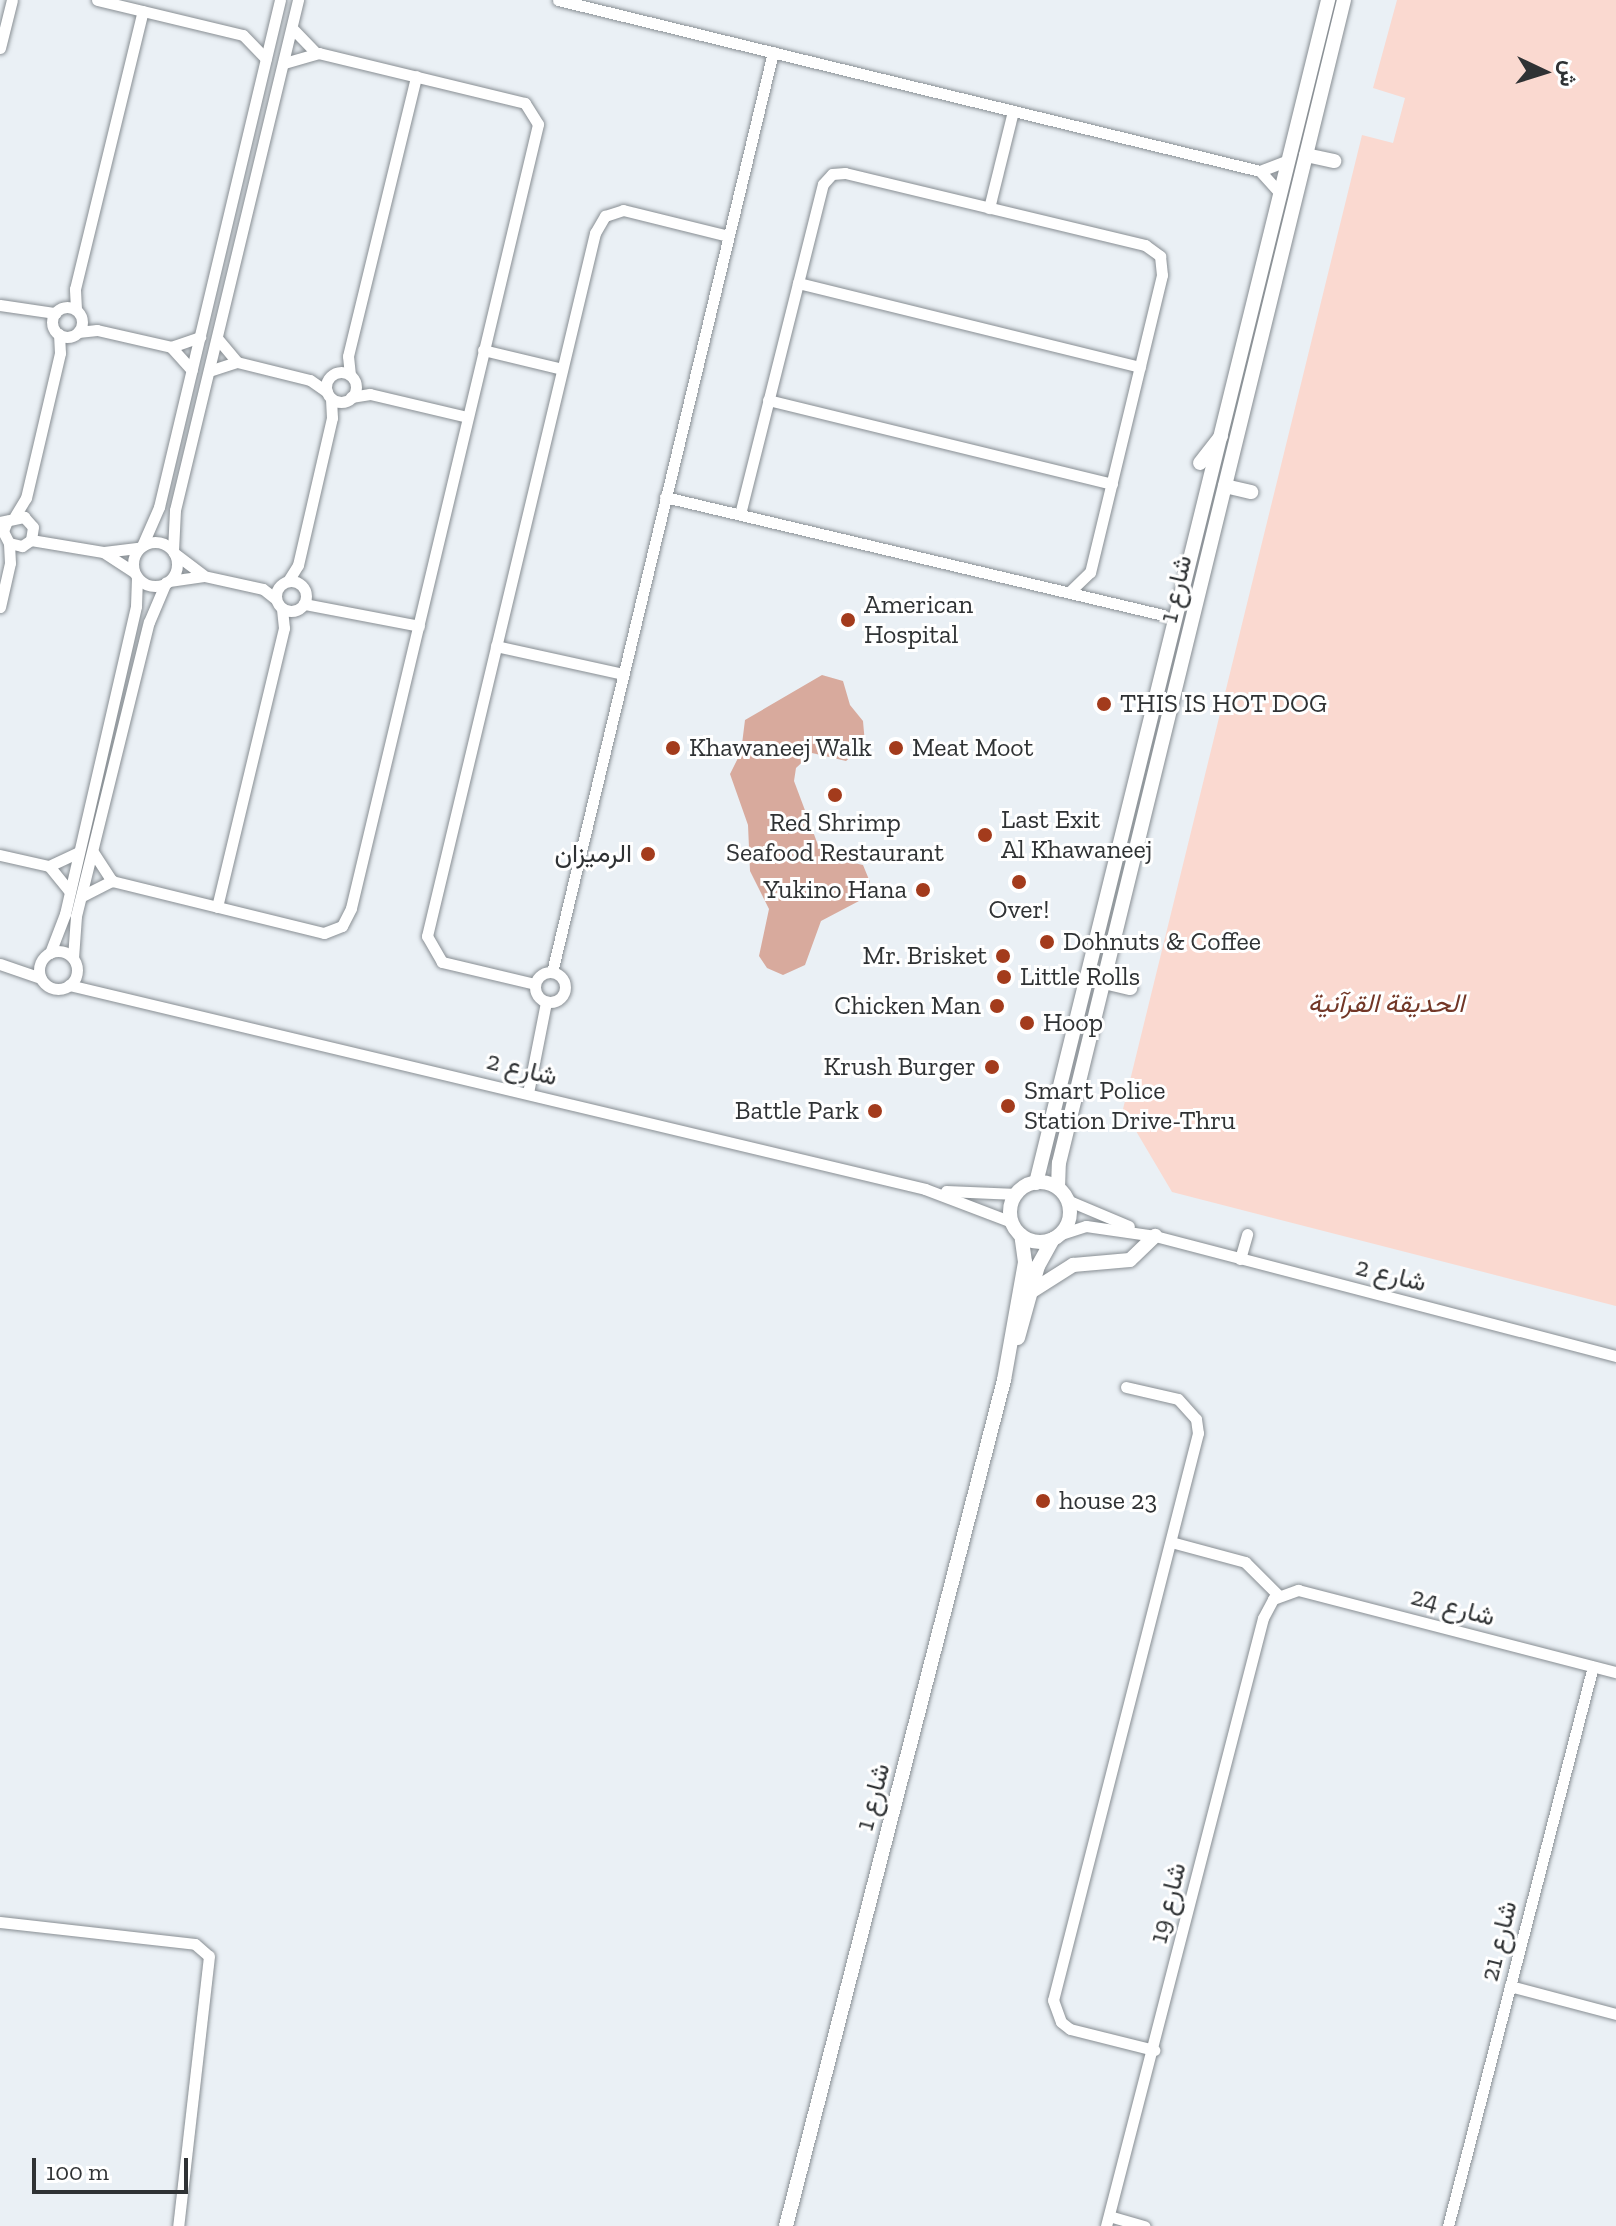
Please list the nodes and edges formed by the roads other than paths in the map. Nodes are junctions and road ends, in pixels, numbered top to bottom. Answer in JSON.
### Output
{"nodes":[{"id":1,"x":12,"y":0,"type":"edge"},
{"id":2,"x":97,"y":0,"type":"edge"},
{"id":3,"x":280,"y":0,"type":"edge"},
{"id":4,"x":298,"y":0,"type":"edge"},
{"id":5,"x":558,"y":0,"type":"edge"},
{"id":6,"x":1328,"y":0,"type":"edge"},
{"id":7,"x":1344,"y":0,"type":"edge"},
{"id":8,"x":143,"y":11,"type":"junction"},
{"id":9,"x":274,"y":24,"type":"junction"},
{"id":10,"x":292,"y":28,"type":"junction"},
{"id":11,"x":243,"y":35,"type":"junction"},
{"id":12,"x":0,"y":48,"type":"edge"},
{"id":13,"x":315,"y":52,"type":"junction"},
{"id":14,"x":773,"y":52,"type":"junction"},
{"id":15,"x":266,"y":59,"type":"junction"},
{"id":16,"x":283,"y":63,"type":"junction"},
{"id":17,"x":416,"y":76,"type":"junction"},
{"id":18,"x":1013,"y":111,"type":"junction"},
{"id":19,"x":1306,"y":155,"type":"junction"},
{"id":20,"x":1288,"y":160,"type":"junction"},
{"id":21,"x":1334,"y":161,"type":"dead end"},
{"id":22,"x":1260,"y":171,"type":"junction"},
{"id":23,"x":1280,"y":193,"type":"junction"},
{"id":24,"x":989,"y":208,"type":"junction"},
{"id":25,"x":728,"y":236,"type":"junction"},
{"id":26,"x":798,"y":283,"type":"junction"},
{"id":27,"x":0,"y":305,"type":"edge"},
{"id":28,"x":67,"y":322,"type":"junction"},
{"id":29,"x":200,"y":337,"type":"junction"},
{"id":30,"x":217,"y":338,"type":"junction"},
{"id":31,"x":171,"y":347,"type":"junction"},
{"id":32,"x":483,"y":350,"type":"junction"},
{"id":33,"x":348,"y":356,"type":"junction"},
{"id":34,"x":237,"y":362,"type":"junction"},
{"id":35,"x":1140,"y":367,"type":"junction"},
{"id":36,"x":562,"y":369,"type":"junction"},
{"id":37,"x":192,"y":370,"type":"junction"},
{"id":38,"x":209,"y":371,"type":"junction"},
{"id":39,"x":333,"y":375,"type":"junction"},
{"id":40,"x":352,"y":379,"type":"junction"},
{"id":41,"x":310,"y":380,"type":"junction"},
{"id":42,"x":370,"y":394,"type":"junction"},
{"id":43,"x":329,"y":395,"type":"junction"},
{"id":44,"x":348,"y":399,"type":"junction"},
{"id":45,"x":768,"y":400,"type":"junction"},
{"id":46,"x":467,"y":417,"type":"junction"},
{"id":47,"x":332,"y":418,"type":"junction"},
{"id":48,"x":1221,"y":436,"type":"junction"},
{"id":49,"x":1200,"y":463,"type":"dead end"},
{"id":50,"x":1112,"y":484,"type":"junction"},
{"id":51,"x":1225,"y":486,"type":"junction"},
{"id":52,"x":1251,"y":492,"type":"dead end"},
{"id":53,"x":665,"y":497,"type":"junction"},
{"id":54,"x":740,"y":514,"type":"junction"},
{"id":55,"x":12,"y":527,"type":"edge"},
{"id":56,"x":50,"y":539,"type":"junction"},
{"id":57,"x":26,"y":543,"type":"junction"},
{"id":58,"x":140,"y":547,"type":"junction"},
{"id":59,"x":103,"y":552,"type":"junction"},
{"id":60,"x":173,"y":552,"type":"junction"},
{"id":61,"x":10,"y":563,"type":"junction"},
{"id":62,"x":1090,"y":572,"type":"junction"},
{"id":63,"x":136,"y":575,"type":"junction"},
{"id":64,"x":204,"y":576,"type":"junction"},
{"id":65,"x":167,"y":582,"type":"junction"},
{"id":66,"x":293,"y":585,"type":"junction"},
{"id":67,"x":263,"y":589,"type":"junction"},
{"id":68,"x":1069,"y":592,"type":"junction"},
{"id":69,"x":1100,"y":599,"type":"junction"},
{"id":70,"x":279,"y":604,"type":"junction"},
{"id":71,"x":324,"y":604,"type":"junction"},
{"id":72,"x":0,"y":607,"type":"edge"},
{"id":73,"x":299,"y":608,"type":"junction"},
{"id":74,"x":1163,"y":615,"type":"dead end"},
{"id":75,"x":419,"y":626,"type":"junction"},
{"id":76,"x":284,"y":628,"type":"junction"},
{"id":77,"x":496,"y":646,"type":"junction"},
{"id":78,"x":623,"y":674,"type":"junction"},
{"id":79,"x":93,"y":851,"type":"junction"},
{"id":80,"x":79,"y":852,"type":"junction"},
{"id":81,"x":0,"y":855,"type":"edge"},
{"id":82,"x":49,"y":866,"type":"junction"},
{"id":83,"x":112,"y":881,"type":"junction"},
{"id":84,"x":76,"y":894,"type":"junction"},
{"id":85,"x":217,"y":907,"type":"junction"},
{"id":86,"x":46,"y":956,"type":"junction"},
{"id":87,"x":75,"y":962,"type":"junction"},
{"id":88,"x":5,"y":965,"type":"edge"},
{"id":89,"x":552,"y":972,"type":"junction"},
{"id":90,"x":41,"y":978,"type":"junction"},
{"id":91,"x":1104,"y":982,"type":"junction"},
{"id":92,"x":535,"y":984,"type":"junction"},
{"id":93,"x":69,"y":985,"type":"junction"},
{"id":94,"x":1130,"y":988,"type":"dead end"},
{"id":95,"x":101,"y":990,"type":"junction"},
{"id":96,"x":546,"y":1002,"type":"junction"},
{"id":97,"x":524,"y":1092,"type":"junction"},
{"id":98,"x":1036,"y":1183,"type":"junction"},
{"id":99,"x":933,"y":1191,"type":"junction"},
{"id":100,"x":1017,"y":1194,"type":"junction"},
{"id":101,"x":1063,"y":1194,"type":"junction"},
{"id":102,"x":1012,"y":1222,"type":"junction"},
{"id":103,"x":1247,"y":1234,"type":"dead end"},
{"id":104,"x":1021,"y":1235,"type":"junction"},
{"id":105,"x":1155,"y":1236,"type":"junction"},
{"id":106,"x":1057,"y":1237,"type":"junction"},
{"id":107,"x":1240,"y":1259,"type":"junction"},
{"id":108,"x":1031,"y":1292,"type":"junction"},
{"id":109,"x":1616,"y":1356,"type":"edge"},
{"id":110,"x":1004,"y":1380,"type":"junction"},
{"id":111,"x":1126,"y":1387,"type":"dead end"},
{"id":112,"x":1171,"y":1542,"type":"junction"},
{"id":113,"x":1278,"y":1595,"type":"junction"},
{"id":114,"x":1593,"y":1666,"type":"junction"},
{"id":115,"x":1616,"y":1672,"type":"edge"},
{"id":116,"x":0,"y":1922,"type":"edge"},
{"id":117,"x":1510,"y":1986,"type":"junction"},
{"id":118,"x":1616,"y":2014,"type":"edge"},
{"id":119,"x":1154,"y":2050,"type":"junction"},
{"id":120,"x":1108,"y":2221,"type":"edge"},
{"id":121,"x":178,"y":2226,"type":"edge"},
{"id":122,"x":786,"y":2226,"type":"edge"},
{"id":123,"x":1145,"y":2226,"type":"edge"},
{"id":124,"x":1448,"y":2226,"type":"edge"}],
"edges":[{"from":1,"to":12,"type":"street"},
{"from":2,"to":8,"type":"street"},
{"from":3,"to":9,"type":"street"},
{"from":4,"to":10,"type":"street"},
{"from":5,"to":14,"type":"street"},
{"from":6,"to":20,"type":"street","name":"شارع 1"},
{"from":7,"to":19,"type":"street","name":"شارع 1"},
{"from":8,"to":11,"type":"street"},
{"from":8,"to":28,"type":"street"},
{"from":9,"to":11,"type":"street"},
{"from":9,"to":15,"type":"street"},
{"from":10,"to":13,"type":"street"},
{"from":10,"to":16,"type":"street"},
{"from":11,"to":15,"type":"street"},
{"from":13,"to":16,"type":"street"},
{"from":13,"to":17,"type":"street"},
{"from":14,"to":18,"type":"street"},
{"from":14,"to":25,"type":"street"},
{"from":15,"to":29,"type":"street"},
{"from":16,"to":30,"type":"street"},
{"from":17,"to":32,"type":"street"},
{"from":17,"to":33,"type":"street"},
{"from":18,"to":22,"type":"street"},
{"from":18,"to":24,"type":"street"},
{"from":19,"to":21,"type":"street"},
{"from":19,"to":51,"type":"street","name":"شارع 1"},
{"from":20,"to":22,"type":"street"},
{"from":20,"to":23,"type":"street","name":"شارع 1"},
{"from":22,"to":23,"type":"street"},
{"from":23,"to":48,"type":"street","name":"شارع 1"},
{"from":24,"to":26,"type":"street"},
{"from":24,"to":35,"type":"street"},
{"from":25,"to":36,"type":"street"},
{"from":25,"to":53,"type":"street"},
{"from":26,"to":35,"type":"street"},
{"from":26,"to":45,"type":"street"},
{"from":27,"to":28,"type":"street"},
{"from":28,"to":31,"type":"street"},
{"from":28,"to":55,"type":"street"},
{"from":29,"to":31,"type":"street"},
{"from":29,"to":37,"type":"street"},
{"from":30,"to":34,"type":"street"},
{"from":30,"to":38,"type":"street"},
{"from":31,"to":37,"type":"street"},
{"from":32,"to":36,"type":"street"},
{"from":32,"to":46,"type":"street"},
{"from":33,"to":39,"type":"street"},
{"from":33,"to":40,"type":"street"},
{"from":34,"to":38,"type":"street"},
{"from":34,"to":41,"type":"street"},
{"from":35,"to":50,"type":"street"},
{"from":36,"to":77,"type":"street"},
{"from":37,"to":58,"type":"street"},
{"from":38,"to":60,"type":"street"},
{"from":39,"to":40,"type":"street"},
{"from":39,"to":41,"type":"street"},
{"from":39,"to":43,"type":"street"},
{"from":40,"to":42,"type":"street"},
{"from":40,"to":44,"type":"street"},
{"from":41,"to":43,"type":"street"},
{"from":42,"to":44,"type":"street"},
{"from":42,"to":46,"type":"street"},
{"from":43,"to":44,"type":"street"},
{"from":43,"to":47,"type":"street"},
{"from":44,"to":47,"type":"street"},
{"from":45,"to":50,"type":"street"},
{"from":45,"to":54,"type":"street"},
{"from":46,"to":75,"type":"street"},
{"from":47,"to":66,"type":"street"},
{"from":48,"to":49,"type":"street"},
{"from":48,"to":98,"type":"street","name":"شارع 1"},
{"from":50,"to":62,"type":"street"},
{"from":51,"to":52,"type":"street"},
{"from":51,"to":91,"type":"street","name":"شارع 1"},
{"from":53,"to":54,"type":"street"},
{"from":53,"to":78,"type":"street"},
{"from":54,"to":68,"type":"street"},
{"from":55,"to":56,"type":"street"},
{"from":55,"to":57,"type":"street"},
{"from":55,"to":57,"type":"street"},
{"from":55,"to":61,"type":"street"},
{"from":56,"to":57,"type":"street"},
{"from":56,"to":59,"type":"street"},
{"from":57,"to":61,"type":"street"},
{"from":58,"to":59,"type":"street"},
{"from":58,"to":60,"type":"street"},
{"from":58,"to":63,"type":"street"},
{"from":59,"to":63,"type":"street"},
{"from":60,"to":64,"type":"street"},
{"from":60,"to":65,"type":"street"},
{"from":61,"to":72,"type":"street"},
{"from":62,"to":68,"type":"street"},
{"from":62,"to":69,"type":"street"},
{"from":63,"to":65,"type":"street"},
{"from":63,"to":80,"type":"street"},
{"from":64,"to":65,"type":"street"},
{"from":64,"to":67,"type":"street"},
{"from":65,"to":79,"type":"street"},
{"from":66,"to":67,"type":"street"},
{"from":66,"to":70,"type":"street"},
{"from":66,"to":71,"type":"street"},
{"from":66,"to":73,"type":"street"},
{"from":67,"to":70,"type":"street"},
{"from":68,"to":69,"type":"street"},
{"from":69,"to":74,"type":"street"},
{"from":70,"to":73,"type":"street"},
{"from":70,"to":76,"type":"street"},
{"from":71,"to":73,"type":"street"},
{"from":71,"to":75,"type":"street"},
{"from":73,"to":76,"type":"street"},
{"from":75,"to":85,"type":"street"},
{"from":76,"to":85,"type":"street"},
{"from":77,"to":78,"type":"street"},
{"from":77,"to":92,"type":"street"},
{"from":78,"to":89,"type":"street"},
{"from":79,"to":83,"type":"street"},
{"from":79,"to":84,"type":"street"},
{"from":80,"to":82,"type":"street"},
{"from":80,"to":84,"type":"street"},
{"from":81,"to":82,"type":"street"},
{"from":82,"to":84,"type":"street"},
{"from":83,"to":84,"type":"street"},
{"from":83,"to":85,"type":"street"},
{"from":84,"to":86,"type":"street"},
{"from":84,"to":87,"type":"street"},
{"from":86,"to":87,"type":"street"},
{"from":86,"to":88,"type":"street"},
{"from":86,"to":90,"type":"street"},
{"from":87,"to":93,"type":"street"},
{"from":87,"to":95,"type":"street"},
{"from":88,"to":90,"type":"street"},
{"from":89,"to":92,"type":"street"},
{"from":89,"to":96,"type":"street"},
{"from":90,"to":93,"type":"street"},
{"from":91,"to":94,"type":"street"},
{"from":91,"to":101,"type":"street","name":"شارع 1"},
{"from":92,"to":96,"type":"street"},
{"from":93,"to":95,"type":"street","name":"شارع 2"},
{"from":95,"to":97,"type":"street","name":"شارع 2"},
{"from":96,"to":97,"type":"street"},
{"from":97,"to":99,"type":"street","name":"شارع 2"},
{"from":98,"to":100,"type":"street"},
{"from":98,"to":101,"type":"street"},
{"from":99,"to":100,"type":"street","name":"شارع 2"},
{"from":99,"to":102,"type":"street","name":"شارع 2"},
{"from":100,"to":102,"type":"street"},
{"from":101,"to":105,"type":"street","name":"شارع 2"},
{"from":101,"to":106,"type":"street"},
{"from":102,"to":104,"type":"street"},
{"from":103,"to":107,"type":"street"},
{"from":104,"to":106,"type":"street"},
{"from":104,"to":110,"type":"street","name":"شارع 1"},
{"from":105,"to":106,"type":"street","name":"شارع 2"},
{"from":105,"to":107,"type":"street","name":"شارع 2"},
{"from":105,"to":108,"type":"street"},
{"from":106,"to":108,"type":"street","name":"شارع 1"},
{"from":107,"to":109,"type":"street","name":"شارع 2"},
{"from":108,"to":110,"type":"street","name":"شارع 1"},
{"from":110,"to":122,"type":"street","name":"شارع 1"},
{"from":111,"to":112,"type":"street"},
{"from":112,"to":113,"type":"street"},
{"from":112,"to":119,"type":"street"},
{"from":113,"to":114,"type":"street","name":"شارع 24"},
{"from":113,"to":119,"type":"street","name":"شارع 19"},
{"from":114,"to":115,"type":"street","name":"شارع 24"},
{"from":114,"to":117,"type":"street","name":"شارع 21"},
{"from":116,"to":121,"type":"street"},
{"from":117,"to":118,"type":"street"},
{"from":117,"to":124,"type":"street","name":"شارع 21"},
{"from":119,"to":120,"type":"street","name":"شارع 19"},
{"from":120,"to":123,"type":"street"}]}
